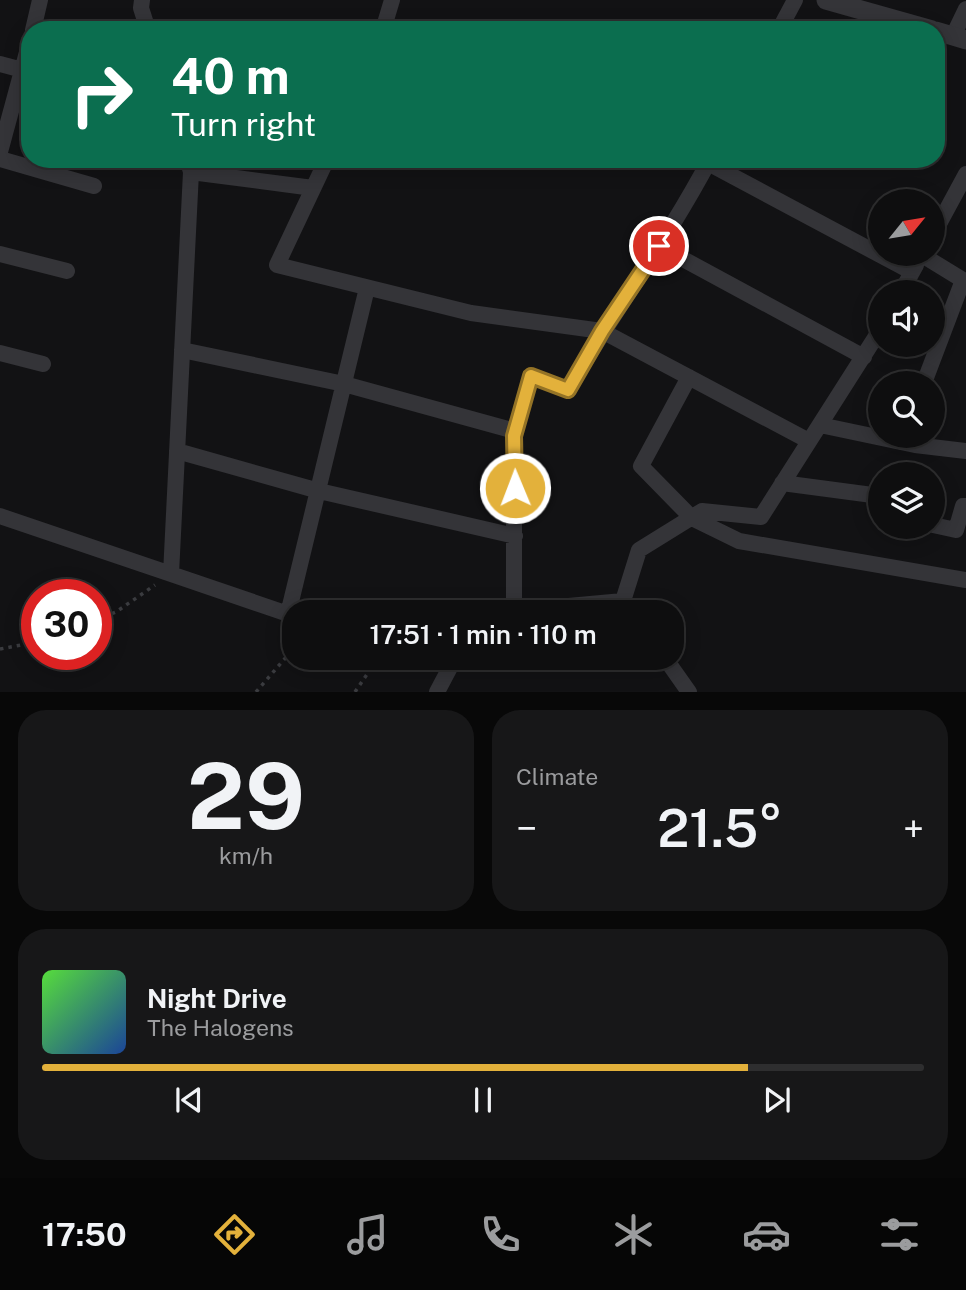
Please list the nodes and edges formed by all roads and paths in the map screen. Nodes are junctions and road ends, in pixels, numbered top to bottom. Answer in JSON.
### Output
{"nodes":[{"id":1,"x":40,"y":0,"type":"edge"},
{"id":2,"x":142,"y":0,"type":"edge"},
{"id":3,"x":392,"y":0,"type":"edge"},
{"id":4,"x":794,"y":0,"type":"edge"},
{"id":5,"x":826,"y":0,"type":"edge"},
{"id":6,"x":966,"y":9,"type":"edge"},
{"id":7,"x":35,"y":21,"type":"edge"},
{"id":8,"x":145,"y":21,"type":"edge"},
{"id":9,"x":386,"y":21,"type":"edge"},
{"id":10,"x":784,"y":21,"type":"edge"},
{"id":11,"x":901,"y":21,"type":"edge"},
{"id":12,"x":947,"y":34,"type":"edge"},
{"id":13,"x":0,"y":64,"type":"edge"},
{"id":14,"x":21,"y":70,"type":"edge"},
{"id":15,"x":21,"y":87,"type":"edge"},
{"id":16,"x":0,"y":152,"type":"edge"},
{"id":17,"x":0,"y":159,"type":"edge"},
{"id":18,"x":21,"y":165,"type":"edge"},
{"id":19,"x":31,"y":168,"type":"edge"},
{"id":20,"x":189,"y":168,"type":"edge"},
{"id":21,"x":200,"y":168,"type":"edge"},
{"id":22,"x":323,"y":168,"type":"edge"},
{"id":23,"x":705,"y":168,"type":"edge"},
{"id":24,"x":722,"y":168,"type":"edge"},
{"id":25,"x":966,"y":174,"type":"edge"},
{"id":26,"x":94,"y":186,"type":"dead end"},
{"id":27,"x":313,"y":188,"type":"junction"},
{"id":28,"x":945,"y":213,"type":"edge"},
{"id":29,"x":659,"y":246,"type":"junction"},
{"id":30,"x":0,"y":254,"type":"edge"},
{"id":31,"x":915,"y":266,"type":"edge"},
{"id":32,"x":941,"y":266,"type":"edge"},
{"id":33,"x":67,"y":271,"type":"dead end"},
{"id":34,"x":912,"y":272,"type":"junction"},
{"id":35,"x":908,"y":280,"type":"edge"},
{"id":36,"x":964,"y":281,"type":"edge"},
{"id":37,"x":367,"y":288,"type":"junction"},
{"id":38,"x":602,"y":331,"type":"junction"},
{"id":39,"x":183,"y":350,"type":"junction"},
{"id":40,"x":868,"y":350,"type":"edge"},
{"id":41,"x":0,"y":353,"type":"edge"},
{"id":42,"x":864,"y":357,"type":"junction"},
{"id":43,"x":43,"y":365,"type":"dead end"},
{"id":44,"x":929,"y":371,"type":"edge"},
{"id":45,"x":689,"y":377,"type":"junction"},
{"id":46,"x":344,"y":384,"type":"junction"},
{"id":47,"x":820,"y":425,"type":"junction"},
{"id":48,"x":515,"y":431,"type":"junction"},
{"id":49,"x":868,"y":433,"type":"edge"},
{"id":50,"x":810,"y":441,"type":"junction"},
{"id":51,"x":945,"y":447,"type":"edge"},
{"id":52,"x":966,"y":451,"type":"edge"},
{"id":53,"x":177,"y":452,"type":"junction"},
{"id":54,"x":782,"y":483,"type":"junction"},
{"id":55,"x":319,"y":491,"type":"junction"},
{"id":56,"x":868,"y":494,"type":"edge"},
{"id":57,"x":966,"y":506,"type":"edge"},
{"id":58,"x":0,"y":516,"type":"edge"},
{"id":59,"x":692,"y":517,"type":"junction"},
{"id":60,"x":945,"y":528,"type":"edge"},
{"id":61,"x":515,"y":536,"type":"junction"},
{"id":62,"x":171,"y":575,"type":"junction"},
{"id":63,"x":966,"y":580,"type":"edge"},
{"id":64,"x":294,"y":600,"type":"edge"},
{"id":65,"x":511,"y":600,"type":"edge"},
{"id":66,"x":628,"y":600,"type":"edge"},
{"id":67,"x":282,"y":612,"type":"edge"},
{"id":68,"x":112,"y":614,"type":"edge"},
{"id":69,"x":21,"y":645,"type":"edge"},
{"id":70,"x":0,"y":649,"type":"edge"},
{"id":71,"x":282,"y":662,"type":"edge"},
{"id":72,"x":370,"y":670,"type":"edge"},
{"id":73,"x":448,"y":670,"type":"edge"},
{"id":74,"x":674,"y":670,"type":"edge"},
{"id":75,"x":256,"y":691,"type":"edge"},
{"id":76,"x":355,"y":691,"type":"edge"},
{"id":77,"x":437,"y":691,"type":"edge"},
{"id":78,"x":689,"y":691,"type":"edge"}],
"edges":[{"from":1,"to":7,"type":"street"},
{"from":2,"to":8,"type":"street"},
{"from":3,"to":9,"type":"street"},
{"from":4,"to":10,"type":"street"},
{"from":5,"to":11,"type":"street"},
{"from":6,"to":12,"type":"street"},
{"from":13,"to":14,"type":"street"},
{"from":15,"to":16,"type":"street"},
{"from":17,"to":18,"type":"street"},
{"from":19,"to":26,"type":"street"},
{"from":20,"to":39,"type":"street"},
{"from":21,"to":27,"type":"street"},
{"from":22,"to":27,"type":"street"},
{"from":23,"to":29,"type":"street"},
{"from":24,"to":34,"type":"street"},
{"from":25,"to":28,"type":"street"},
{"from":27,"to":37,"type":"street"},
{"from":29,"to":38,"type":"street"},
{"from":29,"to":42,"type":"street"},
{"from":30,"to":33,"type":"street"},
{"from":31,"to":34,"type":"street"},
{"from":32,"to":36,"type":"street"},
{"from":34,"to":35,"type":"street"},
{"from":36,"to":44,"type":"street"},
{"from":37,"to":38,"type":"street"},
{"from":37,"to":46,"type":"street"},
{"from":38,"to":45,"type":"street"},
{"from":38,"to":48,"type":"street"},
{"from":39,"to":46,"type":"street"},
{"from":39,"to":53,"type":"street"},
{"from":40,"to":42,"type":"street"},
{"from":41,"to":43,"type":"street"},
{"from":42,"to":47,"type":"street"},
{"from":45,"to":50,"type":"street"},
{"from":45,"to":59,"type":"street"},
{"from":46,"to":48,"type":"street"},
{"from":46,"to":55,"type":"street"},
{"from":47,"to":49,"type":"street"},
{"from":47,"to":50,"type":"street"},
{"from":48,"to":61,"type":"street"},
{"from":50,"to":54,"type":"street"},
{"from":51,"to":52,"type":"street"},
{"from":53,"to":55,"type":"street"},
{"from":53,"to":62,"type":"street"},
{"from":54,"to":56,"type":"street"},
{"from":54,"to":59,"type":"street"},
{"from":55,"to":61,"type":"street"},
{"from":55,"to":64,"type":"street"},
{"from":57,"to":60,"type":"street"},
{"from":58,"to":62,"type":"street"},
{"from":59,"to":63,"type":"street"},
{"from":59,"to":66,"type":"street"},
{"from":61,"to":65,"type":"street"},
{"from":62,"to":67,"type":"street"},
{"from":62,"to":68,"type":"path"},
{"from":69,"to":70,"type":"path"},
{"from":71,"to":75,"type":"path"},
{"from":72,"to":76,"type":"path"},
{"from":73,"to":77,"type":"street"},
{"from":74,"to":78,"type":"street"}]}
